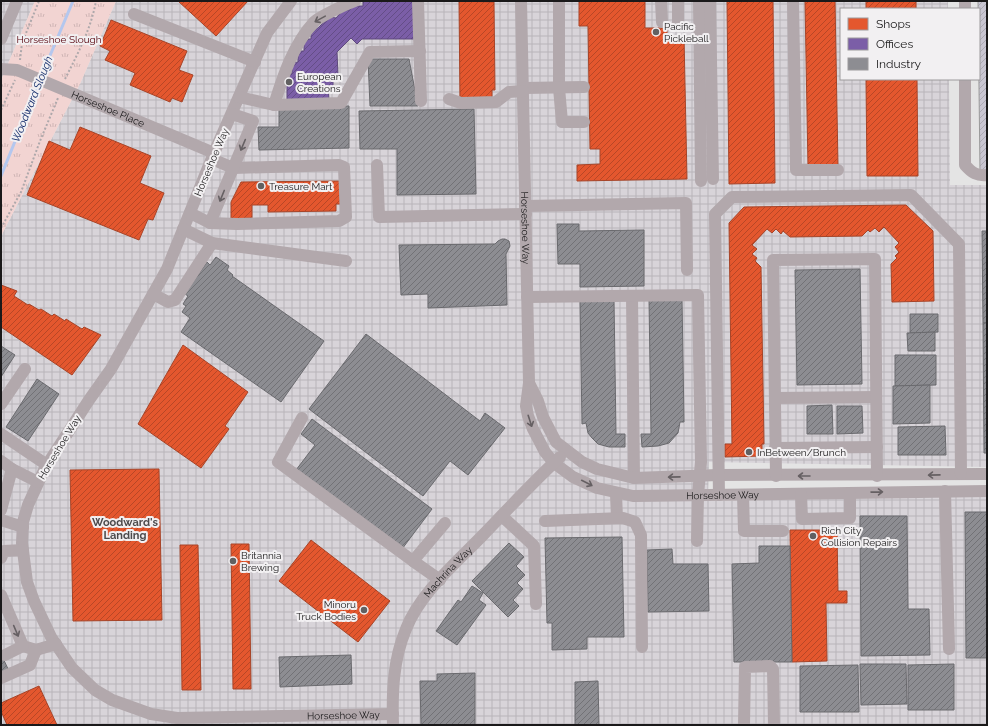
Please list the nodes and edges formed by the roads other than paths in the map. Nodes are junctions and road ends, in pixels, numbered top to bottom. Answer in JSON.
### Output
{"nodes":[{"id":1,"x":17,"y":1,"type":"edge"},
{"id":2,"x":291,"y":1,"type":"edge"},
{"id":3,"x":355,"y":1,"type":"edge"},
{"id":4,"x":418,"y":1,"type":"edge"},
{"id":5,"x":521,"y":1,"type":"edge"},
{"id":6,"x":558,"y":1,"type":"edge"},
{"id":7,"x":661,"y":1,"type":"edge"},
{"id":8,"x":678,"y":1,"type":"edge"},
{"id":9,"x":699,"y":1,"type":"edge"},
{"id":10,"x":710,"y":1,"type":"edge"},
{"id":11,"x":793,"y":1,"type":"edge"},
{"id":12,"x":134,"y":14,"type":"dead end"},
{"id":13,"x":662,"y":22,"type":"dead end"},
{"id":14,"x":678,"y":22,"type":"dead end"},
{"id":15,"x":1,"y":39,"type":"edge"},
{"id":16,"x":420,"y":51,"type":"junction"},
{"id":17,"x":255,"y":62,"type":"junction"},
{"id":18,"x":1,"y":69,"type":"edge"},
{"id":19,"x":966,"y":80,"type":"edge"},
{"id":20,"x":584,"y":87,"type":"dead end"},
{"id":21,"x":559,"y":88,"type":"junction"},
{"id":22,"x":523,"y":89,"type":"junction"},
{"id":23,"x":239,"y":97,"type":"junction"},
{"id":24,"x":449,"y":99,"type":"dead end"},
{"id":25,"x":422,"y":100,"type":"dead end"},
{"id":26,"x":274,"y":105,"type":"junction"},
{"id":27,"x":232,"y":114,"type":"junction"},
{"id":28,"x":584,"y":122,"type":"dead end"},
{"id":29,"x":213,"y":156,"type":"junction"},
{"id":30,"x":377,"y":165,"type":"dead end"},
{"id":31,"x":233,"y":168,"type":"junction"},
{"id":32,"x":838,"y":170,"type":"dead end"},
{"id":33,"x":987,"y":176,"type":"edge"},
{"id":34,"x":713,"y":179,"type":"dead end"},
{"id":35,"x":701,"y":181,"type":"dead end"},
{"id":36,"x":526,"y":210,"type":"junction"},
{"id":37,"x":190,"y":213,"type":"junction"},
{"id":38,"x":210,"y":223,"type":"junction"},
{"id":39,"x":183,"y":230,"type":"junction"},
{"id":40,"x":212,"y":243,"type":"junction"},
{"id":41,"x":346,"y":261,"type":"dead end"},
{"id":42,"x":687,"y":270,"type":"dead end"},
{"id":43,"x":153,"y":294,"type":"junction"},
{"id":44,"x":632,"y":296,"type":"junction"},
{"id":45,"x":527,"y":297,"type":"junction"},
{"id":46,"x":25,"y":368,"type":"dead end"},
{"id":47,"x":529,"y":383,"type":"junction"},
{"id":48,"x":876,"y":397,"type":"junction"},
{"id":49,"x":775,"y":398,"type":"junction"},
{"id":50,"x":1,"y":404,"type":"edge"},
{"id":51,"x":302,"y":418,"type":"dead end"},
{"id":52,"x":1,"y":434,"type":"edge"},
{"id":53,"x":877,"y":447,"type":"junction"},
{"id":54,"x":775,"y":448,"type":"junction"},
{"id":55,"x":566,"y":451,"type":"junction"},
{"id":56,"x":1,"y":461,"type":"edge"},
{"id":57,"x":554,"y":462,"type":"junction"},
{"id":58,"x":47,"y":464,"type":"junction"},
{"id":59,"x":12,"y":469,"type":"junction"},
{"id":60,"x":962,"y":474,"type":"junction"},
{"id":61,"x":987,"y":474,"type":"edge"},
{"id":62,"x":718,"y":475,"type":"junction"},
{"id":63,"x":776,"y":476,"type":"junction"},
{"id":64,"x":877,"y":476,"type":"junction"},
{"id":65,"x":699,"y":477,"type":"junction"},
{"id":66,"x":634,"y":478,"type":"junction"},
{"id":67,"x":38,"y":482,"type":"junction"},
{"id":68,"x":945,"y":491,"type":"junction"},
{"id":69,"x":987,"y":491,"type":"edge"},
{"id":70,"x":850,"y":493,"type":"junction"},
{"id":71,"x":616,"y":494,"type":"junction"},
{"id":72,"x":801,"y":494,"type":"junction"},
{"id":73,"x":698,"y":495,"type":"junction"},
{"id":74,"x":719,"y":495,"type":"junction"},
{"id":75,"x":743,"y":495,"type":"junction"},
{"id":76,"x":1,"y":510,"type":"edge"},
{"id":77,"x":502,"y":516,"type":"junction"},
{"id":78,"x":617,"y":518,"type":"junction"},
{"id":79,"x":1,"y":520,"type":"edge"},
{"id":80,"x":545,"y":521,"type":"dead end"},
{"id":81,"x":445,"y":523,"type":"dead end"},
{"id":82,"x":23,"y":527,"type":"junction"},
{"id":83,"x":783,"y":531,"type":"dead end"},
{"id":84,"x":697,"y":541,"type":"dead end"},
{"id":85,"x":23,"y":550,"type":"junction"},
{"id":86,"x":2,"y":553,"type":"edge"},
{"id":87,"x":413,"y":560,"type":"junction"},
{"id":88,"x":440,"y":580,"type":"junction"},
{"id":89,"x":1,"y":595,"type":"edge"},
{"id":90,"x":536,"y":604,"type":"dead end"},
{"id":91,"x":56,"y":644,"type":"junction"},
{"id":92,"x":23,"y":646,"type":"junction"},
{"id":93,"x":642,"y":647,"type":"dead end"},
{"id":94,"x":949,"y":648,"type":"dead end"},
{"id":95,"x":36,"y":650,"type":"junction"},
{"id":96,"x":5,"y":655,"type":"dead end"},
{"id":97,"x":1,"y":678,"type":"edge"},
{"id":98,"x":393,"y":719,"type":"edge"},
{"id":99,"x":744,"y":725,"type":"edge"},
{"id":100,"x":774,"y":725,"type":"edge"}],
"edges":[{"from":1,"to":15,"type":"street"},
{"from":2,"to":17,"type":"street","name":"Horseshoe Way"},
{"from":3,"to":26,"type":"street","one_way":true},
{"from":4,"to":16,"type":"street"},
{"from":5,"to":22,"type":"street","name":"Horseshoe Way"},
{"from":6,"to":21,"type":"street"},
{"from":7,"to":13,"type":"street"},
{"from":8,"to":14,"type":"street"},
{"from":9,"to":35,"type":"street"},
{"from":10,"to":34,"type":"street"},
{"from":11,"to":32,"type":"street"},
{"from":12,"to":17,"type":"street"},
{"from":16,"to":25,"type":"street"},
{"from":16,"to":26,"type":"street"},
{"from":17,"to":23,"type":"street","name":"Horseshoe Way"},
{"from":18,"to":29,"type":"street","name":"Horseshoe Place"},
{"from":19,"to":33,"type":"street"},
{"from":20,"to":21,"type":"street"},
{"from":21,"to":22,"type":"street"},
{"from":21,"to":28,"type":"street"},
{"from":22,"to":24,"type":"street"},
{"from":22,"to":36,"type":"street","name":"Horseshoe Way"},
{"from":23,"to":26,"type":"street"},
{"from":23,"to":27,"type":"street","name":"Horseshoe Way"},
{"from":27,"to":29,"type":"street","name":"Horseshoe Way"},
{"from":27,"to":31,"type":"street","one_way":true},
{"from":29,"to":31,"type":"street","name":"Horseshoe Place"},
{"from":29,"to":37,"type":"street","name":"Horseshoe Way"},
{"from":30,"to":36,"type":"street"},
{"from":31,"to":38,"type":"street","one_way":true},
{"from":31,"to":38,"type":"street"},
{"from":36,"to":42,"type":"street"},
{"from":36,"to":45,"type":"street","name":"Horseshoe Way"},
{"from":37,"to":38,"type":"street"},
{"from":37,"to":39,"type":"street","name":"Horseshoe Way"},
{"from":39,"to":40,"type":"street"},
{"from":39,"to":43,"type":"street","name":"Horseshoe Way"},
{"from":40,"to":41,"type":"street"},
{"from":40,"to":43,"type":"street"},
{"from":43,"to":58,"type":"street","name":"Horseshoe Way"},
{"from":44,"to":45,"type":"street"},
{"from":44,"to":65,"type":"street"},
{"from":44,"to":66,"type":"street"},
{"from":45,"to":47,"type":"street","name":"Horseshoe Way"},
{"from":46,"to":50,"type":"street"},
{"from":47,"to":55,"type":"street","name":"Horseshoe Way"},
{"from":47,"to":57,"type":"street","name":"Horseshoe Way","one_way":true},
{"from":48,"to":49,"type":"street"},
{"from":48,"to":49,"type":"street"},
{"from":48,"to":53,"type":"street"},
{"from":49,"to":54,"type":"street"},
{"from":51,"to":87,"type":"street"},
{"from":52,"to":58,"type":"street"},
{"from":53,"to":54,"type":"street"},
{"from":53,"to":64,"type":"street"},
{"from":54,"to":63,"type":"street"},
{"from":55,"to":57,"type":"street","name":"Machrina Way"},
{"from":55,"to":66,"type":"street","name":"Horseshoe Way"},
{"from":56,"to":59,"type":"street"},
{"from":57,"to":71,"type":"street","name":"Horseshoe Way","one_way":true},
{"from":57,"to":77,"type":"street","name":"Machrina Way"},
{"from":58,"to":67,"type":"street","name":"Horseshoe Way"},
{"from":59,"to":67,"type":"street"},
{"from":59,"to":76,"type":"street"},
{"from":60,"to":61,"type":"street","name":"Horseshoe Way"},
{"from":60,"to":62,"type":"street"},
{"from":60,"to":64,"type":"street","name":"Horseshoe Way","one_way":true},
{"from":62,"to":63,"type":"street","name":"Horseshoe Way"},
{"from":62,"to":65,"type":"street","name":"Horseshoe Way"},
{"from":62,"to":74,"type":"street"},
{"from":64,"to":63,"type":"street","name":"Horseshoe Way","one_way":true},
{"from":65,"to":66,"type":"street","name":"Horseshoe Way","one_way":true},
{"from":65,"to":73,"type":"street"},
{"from":67,"to":82,"type":"street","name":"Horseshoe Way"},
{"from":68,"to":69,"type":"street","name":"Horseshoe Way"},
{"from":70,"to":68,"type":"street","name":"Horseshoe Way","one_way":true},
{"from":68,"to":94,"type":"street"},
{"from":70,"to":72,"type":"street","name":"Horseshoe Way"},
{"from":70,"to":72,"type":"street"},
{"from":71,"to":73,"type":"street","name":"Horseshoe Way"},
{"from":71,"to":78,"type":"street"},
{"from":72,"to":75,"type":"street","name":"Horseshoe Way"},
{"from":73,"to":74,"type":"street","name":"Horseshoe Way"},
{"from":73,"to":84,"type":"street"},
{"from":74,"to":75,"type":"street","name":"Horseshoe Way"},
{"from":75,"to":83,"type":"street"},
{"from":77,"to":88,"type":"street","name":"Machrina Way"},
{"from":77,"to":90,"type":"street"},
{"from":78,"to":80,"type":"street"},
{"from":78,"to":93,"type":"street"},
{"from":79,"to":82,"type":"street"},
{"from":81,"to":87,"type":"street"},
{"from":82,"to":85,"type":"street","name":"Horseshoe Way"},
{"from":85,"to":86,"type":"street"},
{"from":85,"to":91,"type":"street","name":"Horseshoe Way"},
{"from":87,"to":88,"type":"street"},
{"from":88,"to":98,"type":"street","name":"Machrina Way"},
{"from":89,"to":92,"type":"street","one_way":true},
{"from":91,"to":95,"type":"street"},
{"from":91,"to":98,"type":"street","name":"Horseshoe Way"},
{"from":92,"to":95,"type":"street"},
{"from":92,"to":96,"type":"street"},
{"from":95,"to":97,"type":"street"},
{"from":99,"to":100,"type":"street"}]}
